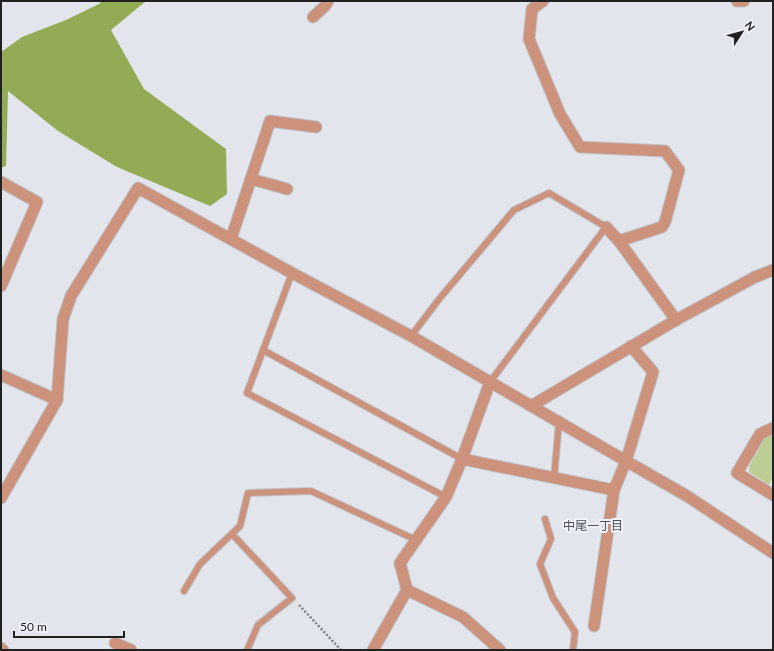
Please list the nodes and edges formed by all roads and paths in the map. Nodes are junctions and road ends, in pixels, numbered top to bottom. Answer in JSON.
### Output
{"nodes":[{"id":1,"x":328,"y":1,"type":"edge"},
{"id":2,"x":543,"y":1,"type":"edge"},
{"id":3,"x":736,"y":1,"type":"edge"},
{"id":4,"x":744,"y":1,"type":"edge"},
{"id":5,"x":314,"y":17,"type":"dead end"},
{"id":6,"x":316,"y":127,"type":"dead end"},
{"id":7,"x":251,"y":179,"type":"junction"},
{"id":8,"x":1,"y":182,"type":"edge"},
{"id":9,"x":287,"y":189,"type":"dead end"},
{"id":10,"x":606,"y":227,"type":"junction"},
{"id":11,"x":231,"y":239,"type":"junction"},
{"id":12,"x":619,"y":241,"type":"junction"},
{"id":13,"x":773,"y":270,"type":"edge"},
{"id":14,"x":292,"y":273,"type":"junction"},
{"id":15,"x":1,"y":286,"type":"edge"},
{"id":16,"x":676,"y":320,"type":"junction"},
{"id":17,"x":411,"y":336,"type":"junction"},
{"id":18,"x":631,"y":346,"type":"junction"},
{"id":19,"x":263,"y":350,"type":"junction"},
{"id":20,"x":1,"y":375,"type":"edge"},
{"id":21,"x":490,"y":382,"type":"junction"},
{"id":22,"x":56,"y":400,"type":"junction"},
{"id":23,"x":531,"y":406,"type":"junction"},
{"id":24,"x":559,"y":422,"type":"junction"},
{"id":25,"x":773,"y":428,"type":"edge"},
{"id":26,"x":462,"y":459,"type":"junction"},
{"id":27,"x":626,"y":461,"type":"junction"},
{"id":28,"x":554,"y":478,"type":"junction"},
{"id":29,"x":614,"y":490,"type":"junction"},
{"id":30,"x":773,"y":495,"type":"edge"},
{"id":31,"x":446,"y":497,"type":"junction"},
{"id":32,"x":1,"y":498,"type":"edge"},
{"id":33,"x":545,"y":519,"type":"dead end"},
{"id":34,"x":232,"y":534,"type":"junction"},
{"id":35,"x":416,"y":540,"type":"junction"},
{"id":36,"x":773,"y":552,"type":"edge"},
{"id":37,"x":184,"y":590,"type":"dead end"},
{"id":38,"x":407,"y":590,"type":"junction"},
{"id":39,"x":292,"y":598,"type":"junction"},
{"id":40,"x":594,"y":626,"type":"dead end"},
{"id":41,"x":115,"y":643,"type":"dead end"},
{"id":42,"x":131,"y":650,"type":"edge"},
{"id":43,"x":246,"y":650,"type":"edge"},
{"id":44,"x":341,"y":650,"type":"edge"},
{"id":45,"x":373,"y":650,"type":"edge"},
{"id":46,"x":500,"y":650,"type":"edge"},
{"id":47,"x":573,"y":650,"type":"edge"}],
"edges":[{"from":1,"to":5,"type":"street"},
{"from":2,"to":12,"type":"street"},
{"from":3,"to":4,"type":"street"},
{"from":6,"to":7,"type":"street"},
{"from":7,"to":9,"type":"street"},
{"from":7,"to":11,"type":"street"},
{"from":8,"to":15,"type":"street"},
{"from":10,"to":12,"type":"street"},
{"from":10,"to":17,"type":"lane"},
{"from":10,"to":21,"type":"lane"},
{"from":11,"to":14,"type":"street"},
{"from":11,"to":22,"type":"street"},
{"from":12,"to":16,"type":"street"},
{"from":13,"to":16,"type":"street"},
{"from":14,"to":17,"type":"street"},
{"from":14,"to":19,"type":"lane"},
{"from":16,"to":18,"type":"street"},
{"from":17,"to":21,"type":"street"},
{"from":18,"to":23,"type":"street"},
{"from":18,"to":27,"type":"street"},
{"from":19,"to":26,"type":"lane"},
{"from":19,"to":31,"type":"lane"},
{"from":20,"to":22,"type":"street"},
{"from":21,"to":23,"type":"street"},
{"from":21,"to":26,"type":"street"},
{"from":22,"to":32,"type":"street"},
{"from":23,"to":24,"type":"street"},
{"from":24,"to":27,"type":"street"},
{"from":24,"to":28,"type":"lane"},
{"from":25,"to":30,"type":"street"},
{"from":26,"to":28,"type":"street"},
{"from":26,"to":31,"type":"street"},
{"from":27,"to":29,"type":"street"},
{"from":27,"to":36,"type":"street"},
{"from":28,"to":29,"type":"street"},
{"from":29,"to":40,"type":"street"},
{"from":31,"to":35,"type":"street"},
{"from":33,"to":47,"type":"lane"},
{"from":34,"to":35,"type":"lane"},
{"from":34,"to":37,"type":"lane"},
{"from":34,"to":39,"type":"lane"},
{"from":35,"to":38,"type":"street"},
{"from":38,"to":45,"type":"street"},
{"from":38,"to":46,"type":"street"},
{"from":39,"to":43,"type":"lane"},
{"from":39,"to":44,"type":"path"},
{"from":41,"to":42,"type":"street"}]}
